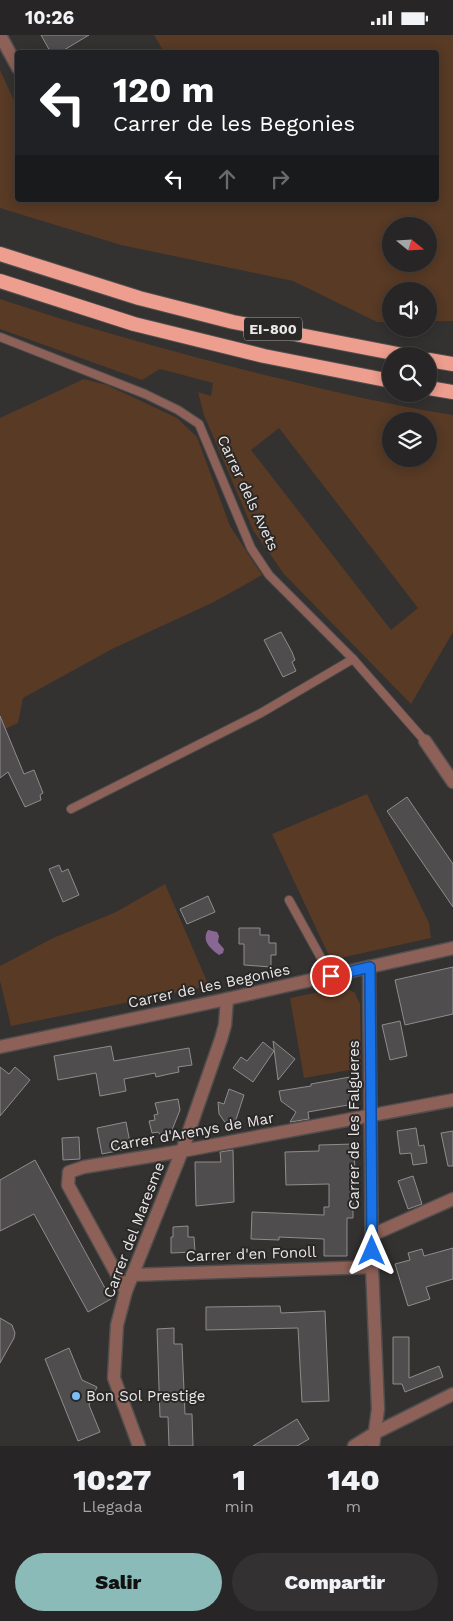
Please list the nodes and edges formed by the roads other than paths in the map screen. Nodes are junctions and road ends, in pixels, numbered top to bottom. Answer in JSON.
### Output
{"nodes":[{"id":1,"x":0,"y":35,"type":"edge"},
{"id":2,"x":15,"y":62,"type":"edge"},
{"id":3,"x":0,"y":254,"type":"edge"},
{"id":4,"x":0,"y":281,"type":"edge"},
{"id":5,"x":0,"y":337,"type":"edge"},
{"id":6,"x":382,"y":351,"type":"edge"},
{"id":7,"x":437,"y":361,"type":"edge"},
{"id":8,"x":452,"y":364,"type":"edge"},
{"id":9,"x":382,"y":379,"type":"edge"},
{"id":10,"x":437,"y":389,"type":"edge"},
{"id":11,"x":453,"y":392,"type":"edge"},
{"id":12,"x":353,"y":659,"type":"junction"},
{"id":13,"x":425,"y":741,"type":"joint"},
{"id":14,"x":453,"y":782,"type":"edge"},
{"id":15,"x":71,"y":809,"type":"dead end"},
{"id":16,"x":288,"y":900,"type":"dead end"},
{"id":17,"x":453,"y":948,"type":"edge"},
{"id":18,"x":370,"y":967,"type":"junction"},
{"id":19,"x":331,"y":976,"type":"junction"},
{"id":20,"x":227,"y":999,"type":"junction"},
{"id":21,"x":0,"y":1047,"type":"edge"},
{"id":22,"x":453,"y":1100,"type":"edge"},
{"id":23,"x":371,"y":1115,"type":"junction"},
{"id":24,"x":182,"y":1151,"type":"junction"},
{"id":25,"x":453,"y":1199,"type":"edge"},
{"id":26,"x":372,"y":1235,"type":"junction"},
{"id":27,"x":372,"y":1267,"type":"junction"},
{"id":28,"x":132,"y":1275,"type":"junction"},
{"id":29,"x":126,"y":1291,"type":"junction"},
{"id":30,"x":453,"y":1394,"type":"edge"},
{"id":31,"x":375,"y":1433,"type":"junction"},
{"id":32,"x":139,"y":1446,"type":"edge"},
{"id":33,"x":354,"y":1446,"type":"edge"},
{"id":34,"x":373,"y":1446,"type":"edge"}],
"edges":[{"from":1,"to":2,"type":"street"},
{"from":3,"to":6,"type":"highway","number":"EI-800"},
{"from":4,"to":9,"type":"highway","number":"EI-800"},
{"from":5,"to":12,"type":"lane","name":"Carrer dels Avets"},
{"from":7,"to":8,"type":"highway"},
{"from":10,"to":11,"type":"highway"},
{"from":12,"to":13,"type":"lane","name":"Carrer dels Avets"},
{"from":12,"to":15,"type":"lane"},
{"from":13,"to":14,"type":"street","name":"Carrer dels Avets"},
{"from":16,"to":19,"type":"lane"},
{"from":17,"to":18,"type":"street","name":"Carrer de les Begonies"},
{"from":18,"to":19,"type":"street","name":"Carrer de les Begonies"},
{"from":18,"to":23,"type":"street","name":"Carrer de les Falgueres"},
{"from":19,"to":20,"type":"street","name":"Carrer de les Begonies"},
{"from":20,"to":21,"type":"street","name":"Carrer de les Begonies"},
{"from":20,"to":24,"type":"street","name":"Carrer del Maresme"},
{"from":22,"to":23,"type":"street","name":"Carrer d'Arenys de Mar"},
{"from":23,"to":24,"type":"street","name":"Carrer d'Arenys de Mar"},
{"from":23,"to":26,"type":"street","name":"Carrer de les Falgueres"},
{"from":24,"to":28,"type":"street","name":"Carrer del Maresme"},
{"from":24,"to":29,"type":"street","name":"Carrer d'Arenys de Mar"},
{"from":25,"to":26,"type":"street"},
{"from":26,"to":27,"type":"street","name":"Carrer de les Falgueres"},
{"from":27,"to":28,"type":"street","name":"Carrer d'en Fonoll"},
{"from":27,"to":31,"type":"street","name":"Carrer de les Falgueres"},
{"from":28,"to":29,"type":"street","name":"Carrer del Maresme"},
{"from":29,"to":32,"type":"street","name":"Carrer del Maresme"},
{"from":30,"to":31,"type":"street"},
{"from":31,"to":33,"type":"street"},
{"from":31,"to":34,"type":"street","name":"Carrer de les Falgueres"}]}
